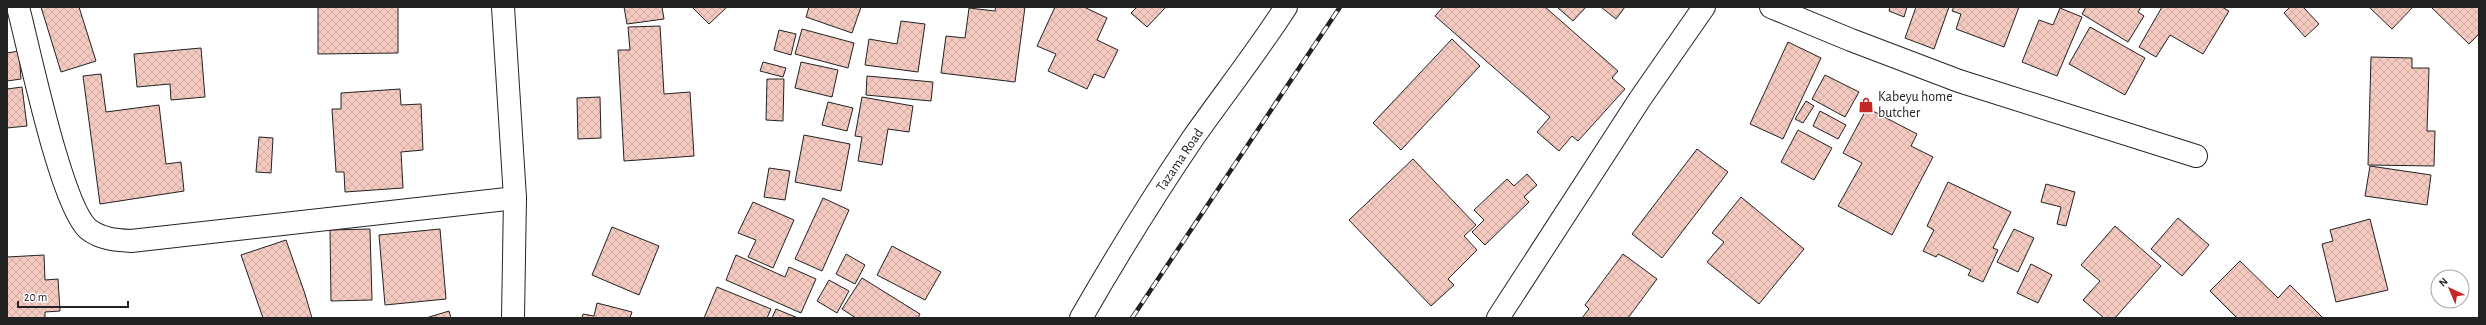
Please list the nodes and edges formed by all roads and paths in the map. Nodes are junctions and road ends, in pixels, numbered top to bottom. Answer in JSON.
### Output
{"nodes":[{"id":1,"x":18,"y":7,"type":"edge"},
{"id":2,"x":503,"y":7,"type":"edge"},
{"id":3,"x":1286,"y":7,"type":"edge"},
{"id":4,"x":1704,"y":7,"type":"edge"},
{"id":5,"x":1771,"y":7,"type":"edge"},
{"id":6,"x":2196,"y":156,"type":"dead end"},
{"id":7,"x":514,"y":198,"type":"junction"},
{"id":8,"x":513,"y":318,"type":"edge"},
{"id":9,"x":1080,"y":318,"type":"edge"},
{"id":10,"x":1498,"y":318,"type":"edge"}],
"edges":[{"from":1,"to":7,"type":"street"},
{"from":2,"to":7,"type":"street"},
{"from":3,"to":9,"type":"street","name":"Tazama Road"},
{"from":4,"to":10,"type":"street"},
{"from":5,"to":6,"type":"street"},
{"from":7,"to":8,"type":"street"}]}
